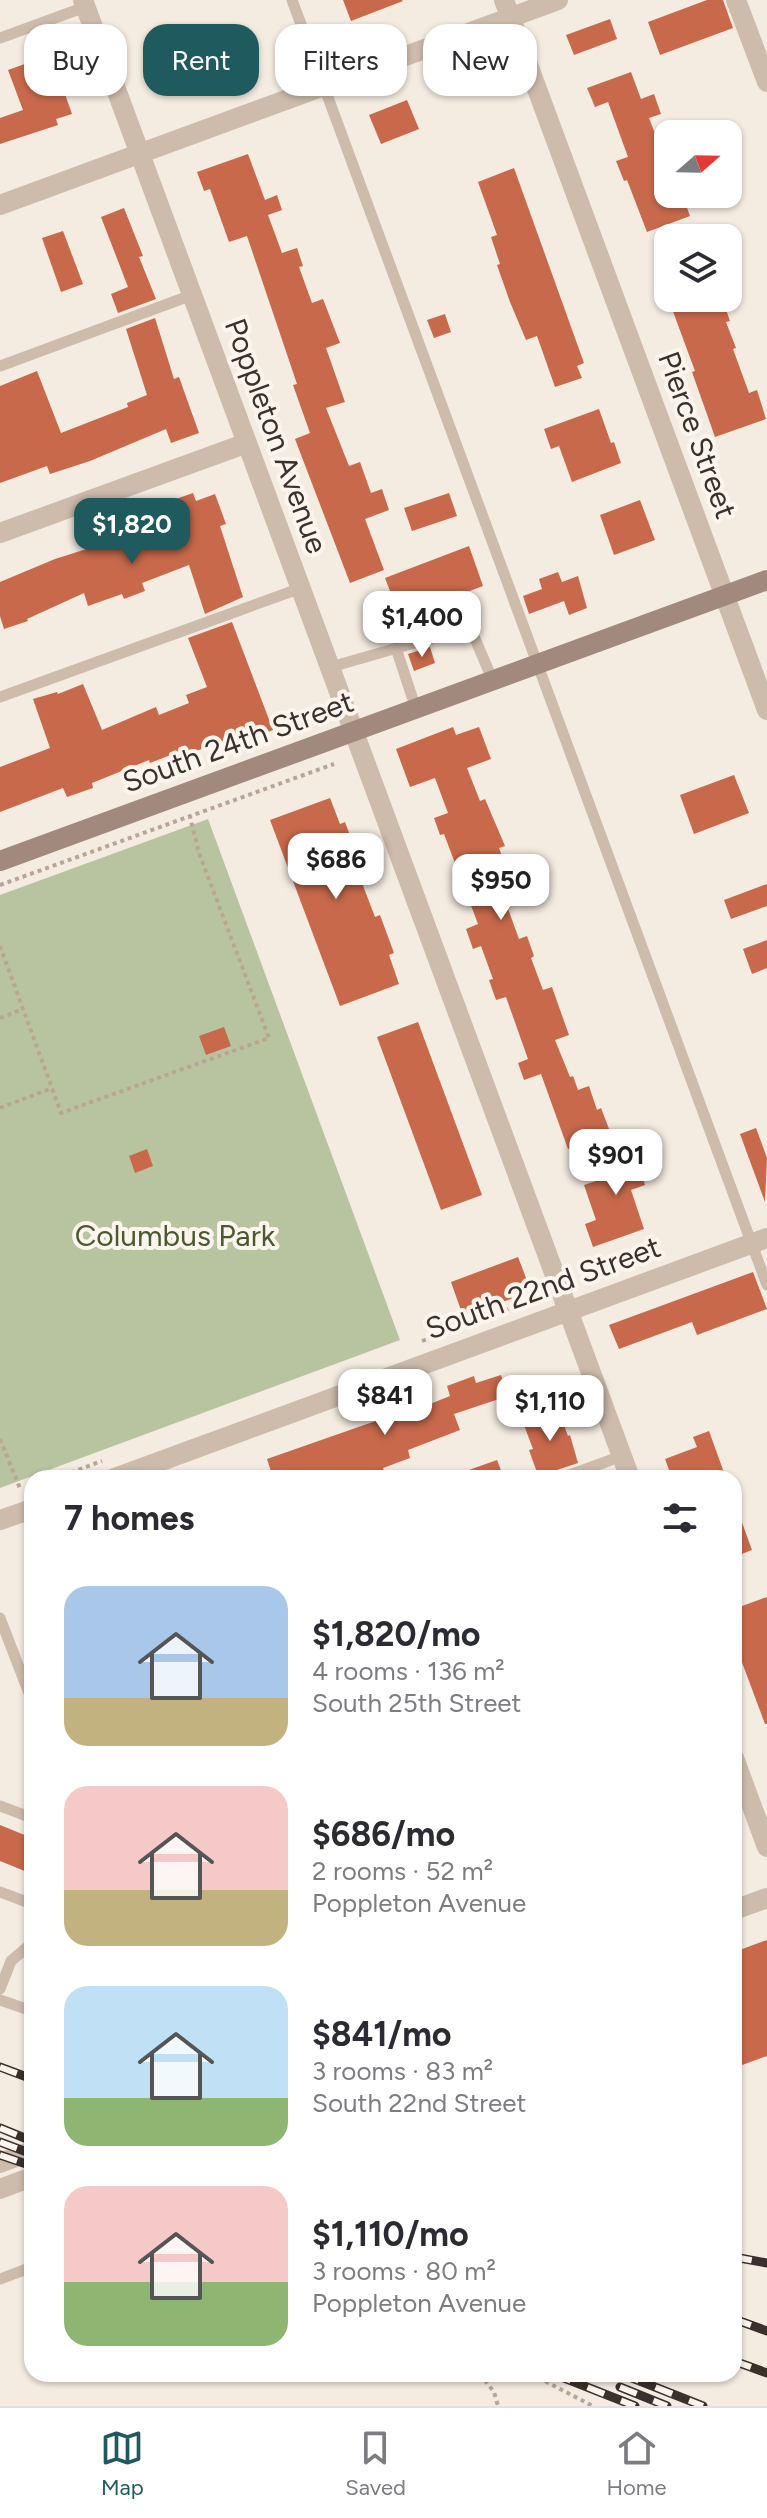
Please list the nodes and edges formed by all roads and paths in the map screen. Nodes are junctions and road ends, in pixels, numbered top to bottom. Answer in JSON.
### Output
{"nodes":[{"id":1,"x":292,"y":0,"type":"edge"},
{"id":2,"x":558,"y":0,"type":"edge"},
{"id":3,"x":736,"y":0,"type":"edge"},
{"id":4,"x":84,"y":4,"type":"edge"},
{"id":5,"x":508,"y":9,"type":"edge"},
{"id":6,"x":301,"y":24,"type":"edge"},
{"id":7,"x":0,"y":38,"type":"edge"},
{"id":8,"x":407,"y":52,"type":"edge"},
{"id":9,"x":767,"y":82,"type":"edge"},
{"id":10,"x":299,"y":96,"type":"edge"},
{"id":11,"x":327,"y":96,"type":"edge"},
{"id":12,"x":140,"y":154,"type":"junction"},
{"id":13,"x":0,"y":205,"type":"edge"},
{"id":14,"x":192,"y":295,"type":"junction"},
{"id":15,"x":0,"y":366,"type":"edge"},
{"id":16,"x":247,"y":443,"type":"junction"},
{"id":17,"x":0,"y":533,"type":"edge"},
{"id":18,"x":767,"y":580,"type":"edge"},
{"id":19,"x":301,"y":588,"type":"junction"},
{"id":20,"x":725,"y":597,"type":"junction"},
{"id":21,"x":396,"y":648,"type":"junction"},
{"id":22,"x":537,"y":665,"type":"junction"},
{"id":23,"x":331,"y":667,"type":"junction"},
{"id":24,"x":493,"y":681,"type":"junction"},
{"id":25,"x":0,"y":697,"type":"edge"},
{"id":26,"x":416,"y":709,"type":"junction"},
{"id":27,"x":767,"y":710,"type":"edge"},
{"id":28,"x":354,"y":731,"type":"junction"},
{"id":29,"x":334,"y":764,"type":"dead end"},
{"id":30,"x":190,"y":817,"type":"junction"},
{"id":31,"x":0,"y":861,"type":"edge"},
{"id":32,"x":0,"y":885,"type":"edge"},
{"id":33,"x":0,"y":946,"type":"edge"},
{"id":34,"x":23,"y":1009,"type":"junction"},
{"id":35,"x":0,"y":1018,"type":"edge"},
{"id":36,"x":52,"y":1088,"type":"junction"},
{"id":37,"x":0,"y":1108,"type":"edge"},
{"id":38,"x":759,"y":1241,"type":"edge"},
{"id":39,"x":767,"y":1285,"type":"edge"},
{"id":40,"x":568,"y":1310,"type":"junction"},
{"id":41,"x":0,"y":1439,"type":"edge"},
{"id":42,"x":622,"y":1456,"type":"junction"},
{"id":43,"x":137,"y":1470,"type":"edge"},
{"id":44,"x":583,"y":1470,"type":"edge"},
{"id":45,"x":627,"y":1470,"type":"edge"},
{"id":46,"x":20,"y":1492,"type":"dead end"},
{"id":47,"x":24,"y":1512,"type":"edge"},
{"id":48,"x":0,"y":1520,"type":"edge"},
{"id":49,"x":0,"y":1618,"type":"edge"},
{"id":50,"x":24,"y":1680,"type":"edge"},
{"id":51,"x":742,"y":1780,"type":"edge"},
{"id":52,"x":0,"y":1806,"type":"edge"},
{"id":53,"x":24,"y":1815,"type":"edge"},
{"id":54,"x":767,"y":1847,"type":"edge"},
{"id":55,"x":0,"y":1892,"type":"edge"},
{"id":56,"x":767,"y":1898,"type":"edge"},
{"id":57,"x":24,"y":1901,"type":"edge"},
{"id":58,"x":742,"y":1907,"type":"edge"},
{"id":59,"x":24,"y":1948,"type":"edge"},
{"id":60,"x":5,"y":1959,"type":"edge"},
{"id":61,"x":0,"y":1989,"type":"edge"},
{"id":62,"x":0,"y":2000,"type":"edge"},
{"id":63,"x":24,"y":2008,"type":"edge"},
{"id":64,"x":24,"y":2154,"type":"edge"},
{"id":65,"x":0,"y":2163,"type":"edge"},
{"id":66,"x":24,"y":2180,"type":"edge"},
{"id":67,"x":0,"y":2189,"type":"edge"},
{"id":68,"x":24,"y":2270,"type":"edge"},
{"id":69,"x":0,"y":2279,"type":"edge"},
{"id":70,"x":486,"y":2382,"type":"edge"},
{"id":71,"x":546,"y":2382,"type":"edge"},
{"id":72,"x":498,"y":2406,"type":"edge"},
{"id":73,"x":593,"y":2406,"type":"edge"}],
"edges":[{"from":1,"to":6,"type":"lane"},
{"from":2,"to":5,"type":"street"},
{"from":3,"to":9,"type":"street"},
{"from":4,"to":7,"type":"lane"},
{"from":4,"to":12,"type":"street","name":"Poppleton Avenue"},
{"from":5,"to":8,"type":"street"},
{"from":5,"to":20,"type":"street","name":"Pierce Street"},
{"from":10,"to":12,"type":"street"},
{"from":11,"to":22,"type":"lane"},
{"from":12,"to":13,"type":"street"},
{"from":12,"to":14,"type":"street","name":"Poppleton Avenue"},
{"from":14,"to":15,"type":"lane"},
{"from":14,"to":16,"type":"street","name":"Poppleton Avenue"},
{"from":16,"to":17,"type":"street"},
{"from":16,"to":19,"type":"street","name":"Poppleton Avenue"},
{"from":18,"to":20,"type":"main road","name":"South 24th Street"},
{"from":19,"to":23,"type":"street","name":"Poppleton Avenue"},
{"from":19,"to":25,"type":"lane"},
{"from":20,"to":22,"type":"main road","name":"South 24th Street"},
{"from":20,"to":27,"type":"street","name":"Pierce Street"},
{"from":21,"to":23,"type":"lane"},
{"from":21,"to":24,"type":"lane"},
{"from":21,"to":26,"type":"lane"},
{"from":22,"to":24,"type":"main road","name":"South 24th Street"},
{"from":22,"to":38,"type":"lane"},
{"from":23,"to":28,"type":"street","name":"Poppleton Avenue"},
{"from":24,"to":26,"type":"main road","name":"South 24th Street"},
{"from":26,"to":28,"type":"main road","name":"South 24th Street"},
{"from":28,"to":31,"type":"main road","name":"South 24th Street"},
{"from":28,"to":40,"type":"street","name":"Poppleton Avenue"},
{"from":29,"to":30,"type":"path"},
{"from":30,"to":32,"type":"path"},
{"from":30,"to":36,"type":"path"},
{"from":33,"to":34,"type":"path"},
{"from":34,"to":35,"type":"path"},
{"from":34,"to":36,"type":"path"},
{"from":36,"to":37,"type":"path"},
{"from":38,"to":39,"type":"lane"},
{"from":38,"to":40,"type":"street","name":"South 22nd Street"},
{"from":40,"to":42,"type":"street","name":"Poppleton Avenue"},
{"from":40,"to":43,"type":"street","name":"South 22nd Street"},
{"from":41,"to":46,"type":"path"},
{"from":42,"to":44,"type":"lane"},
{"from":42,"to":45,"type":"street","name":"Poppleton Avenue"},
{"from":47,"to":48,"type":"street"},
{"from":49,"to":50,"type":"lane"},
{"from":51,"to":54,"type":"street"},
{"from":52,"to":53,"type":"lane"},
{"from":55,"to":57,"type":"lane"},
{"from":56,"to":58,"type":"street"},
{"from":59,"to":60,"type":"lane"},
{"from":60,"to":61,"type":"lane"},
{"from":62,"to":63,"type":"lane"},
{"from":64,"to":65,"type":"street"},
{"from":66,"to":67,"type":"street"},
{"from":68,"to":69,"type":"lane"},
{"from":70,"to":72,"type":"path"},
{"from":71,"to":73,"type":"path"}]}
